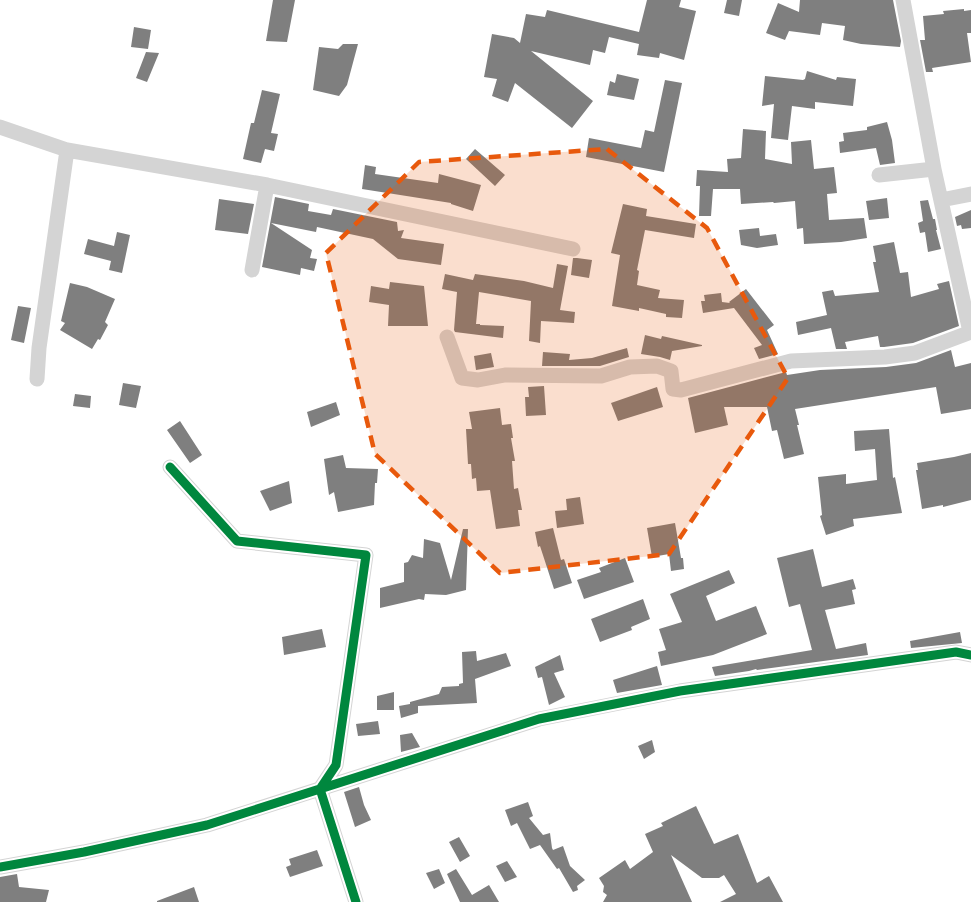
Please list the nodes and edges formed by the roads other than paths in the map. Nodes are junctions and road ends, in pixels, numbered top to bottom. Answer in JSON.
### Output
{"nodes":[{"id":1,"x":903,"y":0,"type":"edge"},
{"id":2,"x":0,"y":127,"type":"edge"},
{"id":3,"x":67,"y":150,"type":"junction"},
{"id":4,"x":934,"y":169,"type":"junction"},
{"id":5,"x":879,"y":175,"type":"dead end"},
{"id":6,"x":267,"y":184,"type":"junction"},
{"id":7,"x":971,"y":194,"type":"edge"},
{"id":8,"x":941,"y":200,"type":"junction"},
{"id":9,"x":573,"y":249,"type":"dead end"},
{"id":10,"x":252,"y":270,"type":"dead end"},
{"id":11,"x":970,"y":332,"type":"edge"},
{"id":12,"x":447,"y":337,"type":"dead end"},
{"id":13,"x":37,"y":379,"type":"dead end"},
{"id":14,"x":170,"y":467,"type":"dead end"},
{"id":15,"x":971,"y":655,"type":"edge"},
{"id":16,"x":320,"y":789,"type":"junction"},
{"id":17,"x":0,"y":867,"type":"edge"},
{"id":18,"x":357,"y":902,"type":"edge"}],
"edges":[{"from":1,"to":4,"type":"street"},
{"from":2,"to":3,"type":"street"},
{"from":3,"to":6,"type":"street"},
{"from":3,"to":13,"type":"street"},
{"from":4,"to":5,"type":"street"},
{"from":4,"to":8,"type":"street"},
{"from":6,"to":9,"type":"street"},
{"from":6,"to":10,"type":"street"},
{"from":7,"to":8,"type":"street"},
{"from":8,"to":11,"type":"street"},
{"from":11,"to":12,"type":"street"},
{"from":14,"to":16,"type":"street"},
{"from":15,"to":16,"type":"street"},
{"from":16,"to":17,"type":"street"},
{"from":16,"to":18,"type":"street"}]}
